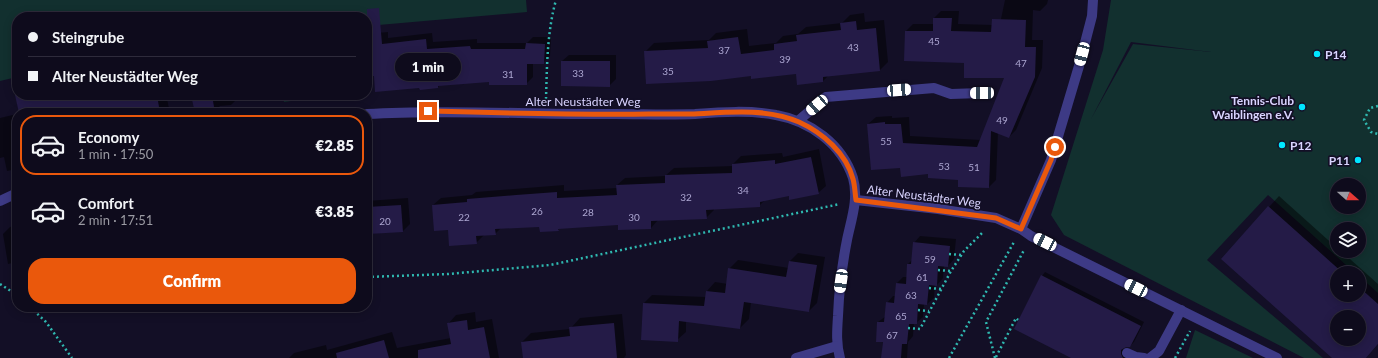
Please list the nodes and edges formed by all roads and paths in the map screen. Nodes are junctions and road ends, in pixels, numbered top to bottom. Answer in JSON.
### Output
{"nodes":[{"id":1,"x":556,"y":0,"type":"edge"},
{"id":2,"x":1093,"y":0,"type":"edge"},
{"id":3,"x":546,"y":90,"type":"dead end"},
{"id":4,"x":982,"y":93,"type":"dead end"},
{"id":5,"x":1378,"y":106,"type":"edge"},
{"id":6,"x":372,"y":114,"type":"edge"},
{"id":7,"x":798,"y":122,"type":"junction"},
{"id":8,"x":1378,"y":134,"type":"edge"},
{"id":9,"x":12,"y":195,"type":"edge"},
{"id":10,"x":856,"y":200,"type":"junction"},
{"id":11,"x":0,"y":201,"type":"edge"},
{"id":12,"x":996,"y":218,"type":"junction"},
{"id":13,"x":1021,"y":229,"type":"junction"},
{"id":14,"x":1032,"y":236,"type":"junction"},
{"id":15,"x":949,"y":254,"type":"dead end"},
{"id":16,"x":962,"y":255,"type":"junction"},
{"id":17,"x":938,"y":270,"type":"dead end"},
{"id":18,"x":952,"y":271,"type":"junction"},
{"id":19,"x":372,"y":277,"type":"edge"},
{"id":20,"x":0,"y":284,"type":"edge"},
{"id":21,"x":929,"y":288,"type":"dead end"},
{"id":22,"x":942,"y":289,"type":"junction"},
{"id":23,"x":12,"y":290,"type":"edge"},
{"id":24,"x":918,"y":310,"type":"dead end"},
{"id":25,"x":1181,"y":310,"type":"junction"},
{"id":26,"x":929,"y":311,"type":"junction"},
{"id":27,"x":35,"y":312,"type":"edge"},
{"id":28,"x":1197,"y":318,"type":"junction"},
{"id":29,"x":1018,"y":320,"type":"dead end"},
{"id":30,"x":908,"y":328,"type":"dead end"},
{"id":31,"x":837,"y":346,"type":"junction"},
{"id":32,"x":1127,"y":353,"type":"dead end"},
{"id":33,"x":72,"y":358,"type":"edge"},
{"id":34,"x":796,"y":358,"type":"edge"},
{"id":35,"x":840,"y":358,"type":"edge"},
{"id":36,"x":949,"y":358,"type":"edge"},
{"id":37,"x":995,"y":358,"type":"edge"},
{"id":38,"x":1144,"y":358,"type":"edge"},
{"id":39,"x":1150,"y":358,"type":"edge"},
{"id":40,"x":1176,"y":358,"type":"edge"},
{"id":41,"x":1277,"y":358,"type":"edge"}],
"edges":[{"from":1,"to":3,"type":"path"},
{"from":2,"to":13,"type":"street"},
{"from":4,"to":7,"type":"street"},
{"from":5,"to":8,"type":"path"},
{"from":6,"to":7,"type":"street","name":"Alter Neustädter Weg"},
{"from":7,"to":10,"type":"street","name":"Alter Neustädter Weg"},
{"from":9,"to":11,"type":"street"},
{"from":10,"to":12,"type":"street","name":"Alter Neustädter Weg"},
{"from":10,"to":19,"type":"path"},
{"from":10,"to":31,"type":"street"},
{"from":12,"to":13,"type":"street","name":"Alter Neustädter Weg"},
{"from":12,"to":16,"type":"path"},
{"from":13,"to":14,"type":"street","name":"Alter Neustädter Weg"},
{"from":13,"to":36,"type":"path"},
{"from":14,"to":25,"type":"street","name":"Alter Neustädter Weg"},
{"from":14,"to":37,"type":"path"},
{"from":15,"to":16,"type":"path"},
{"from":16,"to":18,"type":"path"},
{"from":17,"to":18,"type":"path"},
{"from":18,"to":22,"type":"path"},
{"from":20,"to":23,"type":"path"},
{"from":21,"to":22,"type":"path"},
{"from":22,"to":26,"type":"path"},
{"from":24,"to":26,"type":"path"},
{"from":25,"to":28,"type":"street","name":"Alter Neustädter Weg"},
{"from":25,"to":39,"type":"street"},
{"from":26,"to":30,"type":"path"},
{"from":27,"to":33,"type":"path"},
{"from":28,"to":40,"type":"path"},
{"from":28,"to":41,"type":"street","name":"Alter Neustädter Weg"},
{"from":29,"to":37,"type":"path"},
{"from":31,"to":34,"type":"street"},
{"from":31,"to":35,"type":"street"},
{"from":32,"to":38,"type":"street"}]}
